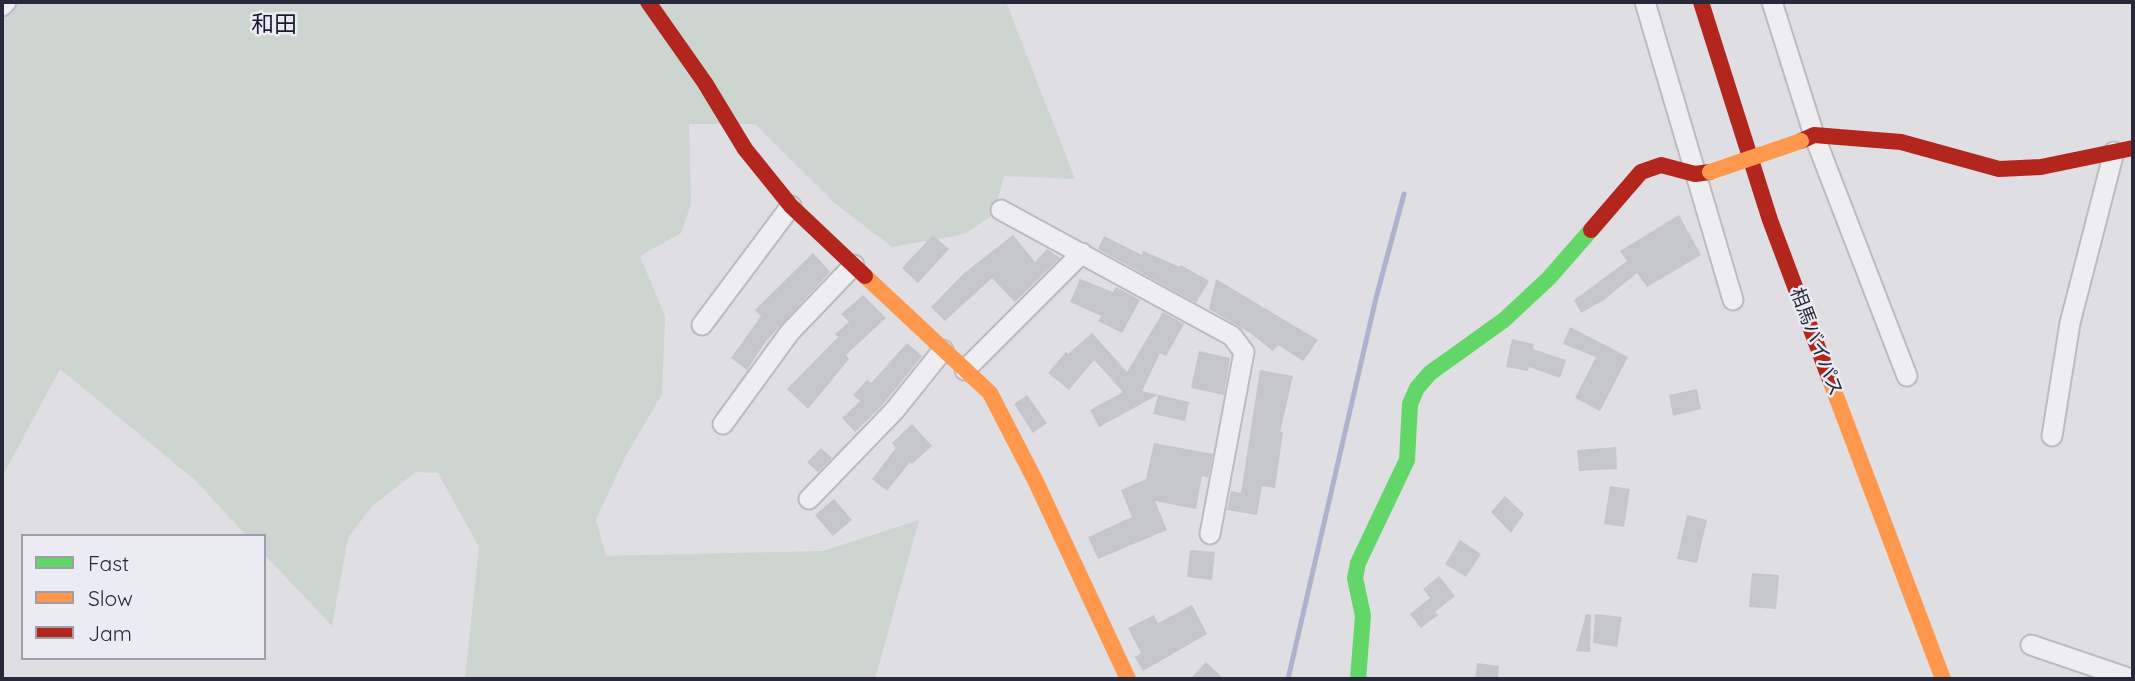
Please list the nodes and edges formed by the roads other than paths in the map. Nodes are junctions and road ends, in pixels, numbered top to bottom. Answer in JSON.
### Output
{"nodes":[{"id":1,"x":6,"y":2,"type":"edge"},
{"id":2,"x":648,"y":2,"type":"edge"},
{"id":3,"x":1645,"y":2,"type":"edge"},
{"id":4,"x":1701,"y":2,"type":"edge"},
{"id":5,"x":1772,"y":2,"type":"edge"},
{"id":6,"x":2,"y":6,"type":"edge"},
{"id":7,"x":1807,"y":138,"type":"junction"},
{"id":8,"x":2124,"y":150,"type":"edge"},
{"id":9,"x":1703,"y":173,"type":"junction"},
{"id":10,"x":792,"y":206,"type":"junction"},
{"id":11,"x":1001,"y":210,"type":"dead end"},
{"id":12,"x":1082,"y":253,"type":"junction"},
{"id":13,"x":854,"y":265,"type":"junction"},
{"id":14,"x":1733,"y":300,"type":"dead end"},
{"id":15,"x":702,"y":325,"type":"dead end"},
{"id":16,"x":943,"y":350,"type":"junction"},
{"id":17,"x":965,"y":370,"type":"junction"},
{"id":18,"x":1907,"y":376,"type":"dead end"},
{"id":19,"x":723,"y":424,"type":"dead end"},
{"id":20,"x":2052,"y":436,"type":"dead end"},
{"id":21,"x":809,"y":499,"type":"dead end"},
{"id":22,"x":1210,"y":534,"type":"dead end"},
{"id":23,"x":2031,"y":645,"type":"dead end"},
{"id":24,"x":1128,"y":679,"type":"edge"},
{"id":25,"x":1358,"y":679,"type":"edge"},
{"id":26,"x":1943,"y":679,"type":"edge"},
{"id":27,"x":2132,"y":679,"type":"edge"}],
"edges":[{"from":1,"to":6,"type":"street"},
{"from":2,"to":10,"type":"main road"},
{"from":3,"to":9,"type":"street"},
{"from":4,"to":26,"type":"main road","name":"相馬バイパス"},
{"from":5,"to":7,"type":"street"},
{"from":7,"to":8,"type":"main road"},
{"from":7,"to":9,"type":"main road","bridge":true},
{"from":7,"to":18,"type":"street"},
{"from":8,"to":20,"type":"street"},
{"from":9,"to":14,"type":"street"},
{"from":9,"to":25,"type":"main road"},
{"from":10,"to":13,"type":"main road"},
{"from":10,"to":15,"type":"street"},
{"from":11,"to":12,"type":"street"},
{"from":12,"to":17,"type":"street"},
{"from":12,"to":22,"type":"street"},
{"from":13,"to":16,"type":"main road"},
{"from":13,"to":19,"type":"street"},
{"from":16,"to":17,"type":"main road"},
{"from":16,"to":21,"type":"street"},
{"from":17,"to":24,"type":"main road"},
{"from":23,"to":27,"type":"street"}]}
